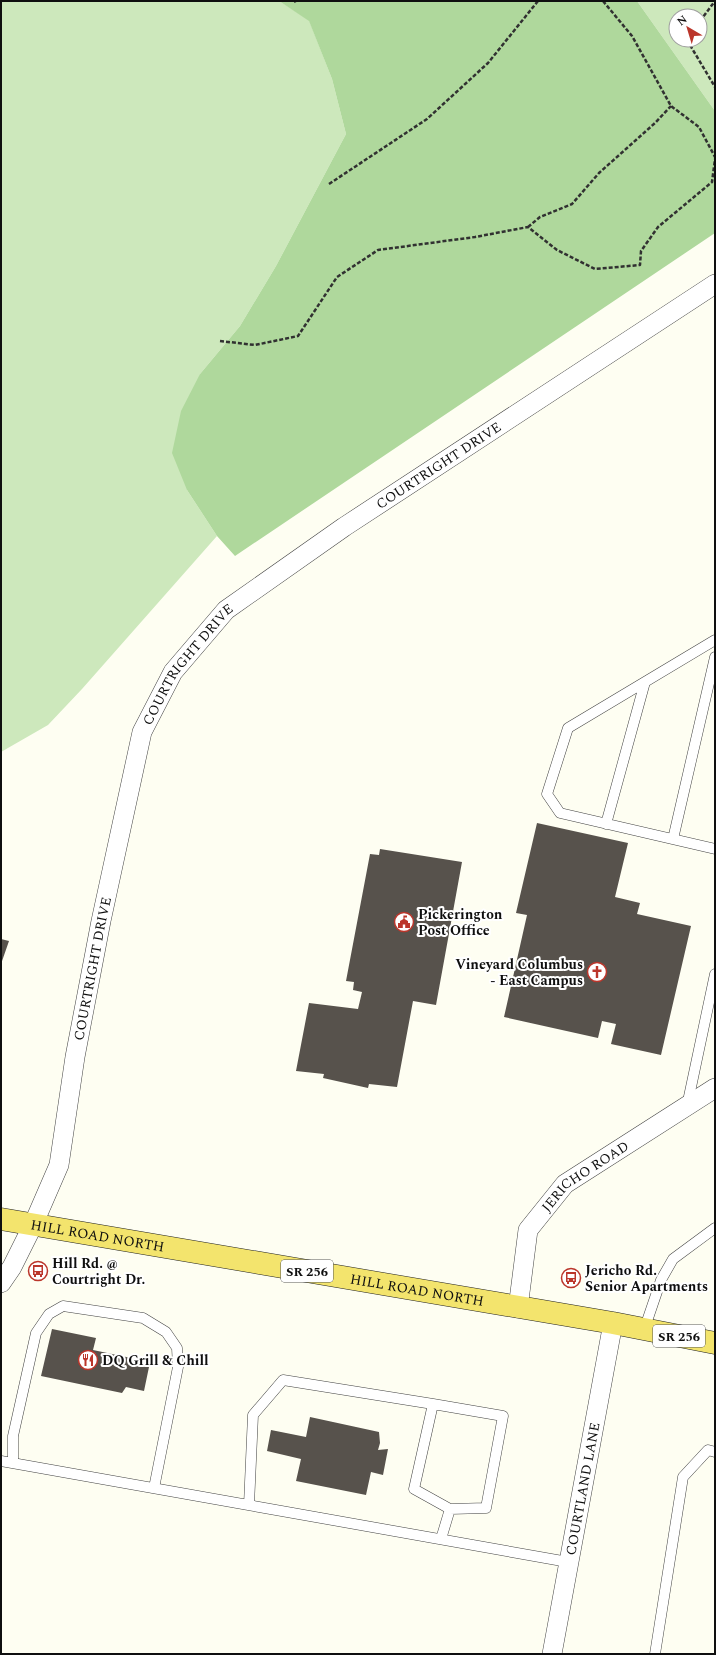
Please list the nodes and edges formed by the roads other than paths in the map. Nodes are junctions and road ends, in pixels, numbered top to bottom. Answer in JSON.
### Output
{"nodes":[{"id":1,"x":715,"y":284,"type":"edge"},
{"id":2,"x":715,"y":640,"type":"edge"},
{"id":3,"x":715,"y":657,"type":"edge"},
{"id":4,"x":646,"y":682,"type":"junction"},
{"id":5,"x":606,"y":824,"type":"junction"},
{"id":6,"x":673,"y":840,"type":"junction"},
{"id":7,"x":715,"y":849,"type":"edge"},
{"id":8,"x":715,"y":974,"type":"edge"},
{"id":9,"x":715,"y":1088,"type":"edge"},
{"id":10,"x":687,"y":1106,"type":"junction"},
{"id":11,"x":1,"y":1219,"type":"edge"},
{"id":12,"x":33,"y":1225,"type":"junction"},
{"id":13,"x":715,"y":1228,"type":"edge"},
{"id":14,"x":1,"y":1283,"type":"edge"},
{"id":15,"x":518,"y":1308,"type":"junction"},
{"id":16,"x":613,"y":1323,"type":"junction"},
{"id":17,"x":644,"y":1330,"type":"junction"},
{"id":18,"x":715,"y":1343,"type":"edge"},
{"id":19,"x":433,"y":1404,"type":"junction"},
{"id":20,"x":715,"y":1452,"type":"edge"},
{"id":21,"x":1,"y":1461,"type":"edge"},
{"id":22,"x":13,"y":1463,"type":"junction"},
{"id":23,"x":154,"y":1488,"type":"junction"},
{"id":24,"x":249,"y":1505,"type":"junction"},
{"id":25,"x":450,"y":1509,"type":"junction"},
{"id":26,"x":441,"y":1539,"type":"junction"},
{"id":27,"x":568,"y":1562,"type":"junction"},
{"id":28,"x":552,"y":1654,"type":"edge"},
{"id":29,"x":655,"y":1654,"type":"edge"}],
"edges":[{"from":1,"to":12,"type":"street","name":"COURTRIGHT DRIVE"},
{"from":2,"to":4,"type":"lane"},
{"from":3,"to":6,"type":"lane"},
{"from":4,"to":5,"type":"lane"},
{"from":4,"to":5,"type":"lane"},
{"from":5,"to":6,"type":"lane"},
{"from":6,"to":7,"type":"lane"},
{"from":8,"to":10,"type":"lane"},
{"from":9,"to":10,"type":"street","name":"JERICHO ROAD"},
{"from":10,"to":15,"type":"street","name":"JERICHO ROAD"},
{"from":11,"to":12,"type":"main road","name":"HILL ROAD NORTH","number":"SR 256"},
{"from":12,"to":14,"type":"street","name":"COURTRIGHT DRIVE"},
{"from":12,"to":15,"type":"main road","name":"HILL ROAD NORTH","number":"SR 256"},
{"from":13,"to":17,"type":"lane"},
{"from":15,"to":16,"type":"main road","name":"HILL ROAD NORTH","number":"SR 256"},
{"from":16,"to":17,"type":"main road","name":"HILL ROAD NORTH","number":"SR 256"},
{"from":16,"to":27,"type":"street","name":"COURTLAND LANE"},
{"from":17,"to":18,"type":"main road","name":"HILL ROAD NORTH","number":"SR 256"},
{"from":19,"to":24,"type":"lane"},
{"from":19,"to":25,"type":"lane"},
{"from":19,"to":25,"type":"lane"},
{"from":20,"to":29,"type":"lane"},
{"from":21,"to":22,"type":"lane"},
{"from":22,"to":23,"type":"lane"},
{"from":22,"to":23,"type":"lane"},
{"from":23,"to":24,"type":"lane"},
{"from":24,"to":26,"type":"lane"},
{"from":25,"to":26,"type":"lane"},
{"from":26,"to":27,"type":"lane"},
{"from":27,"to":28,"type":"street","name":"COURTLAND LANE"}]}
